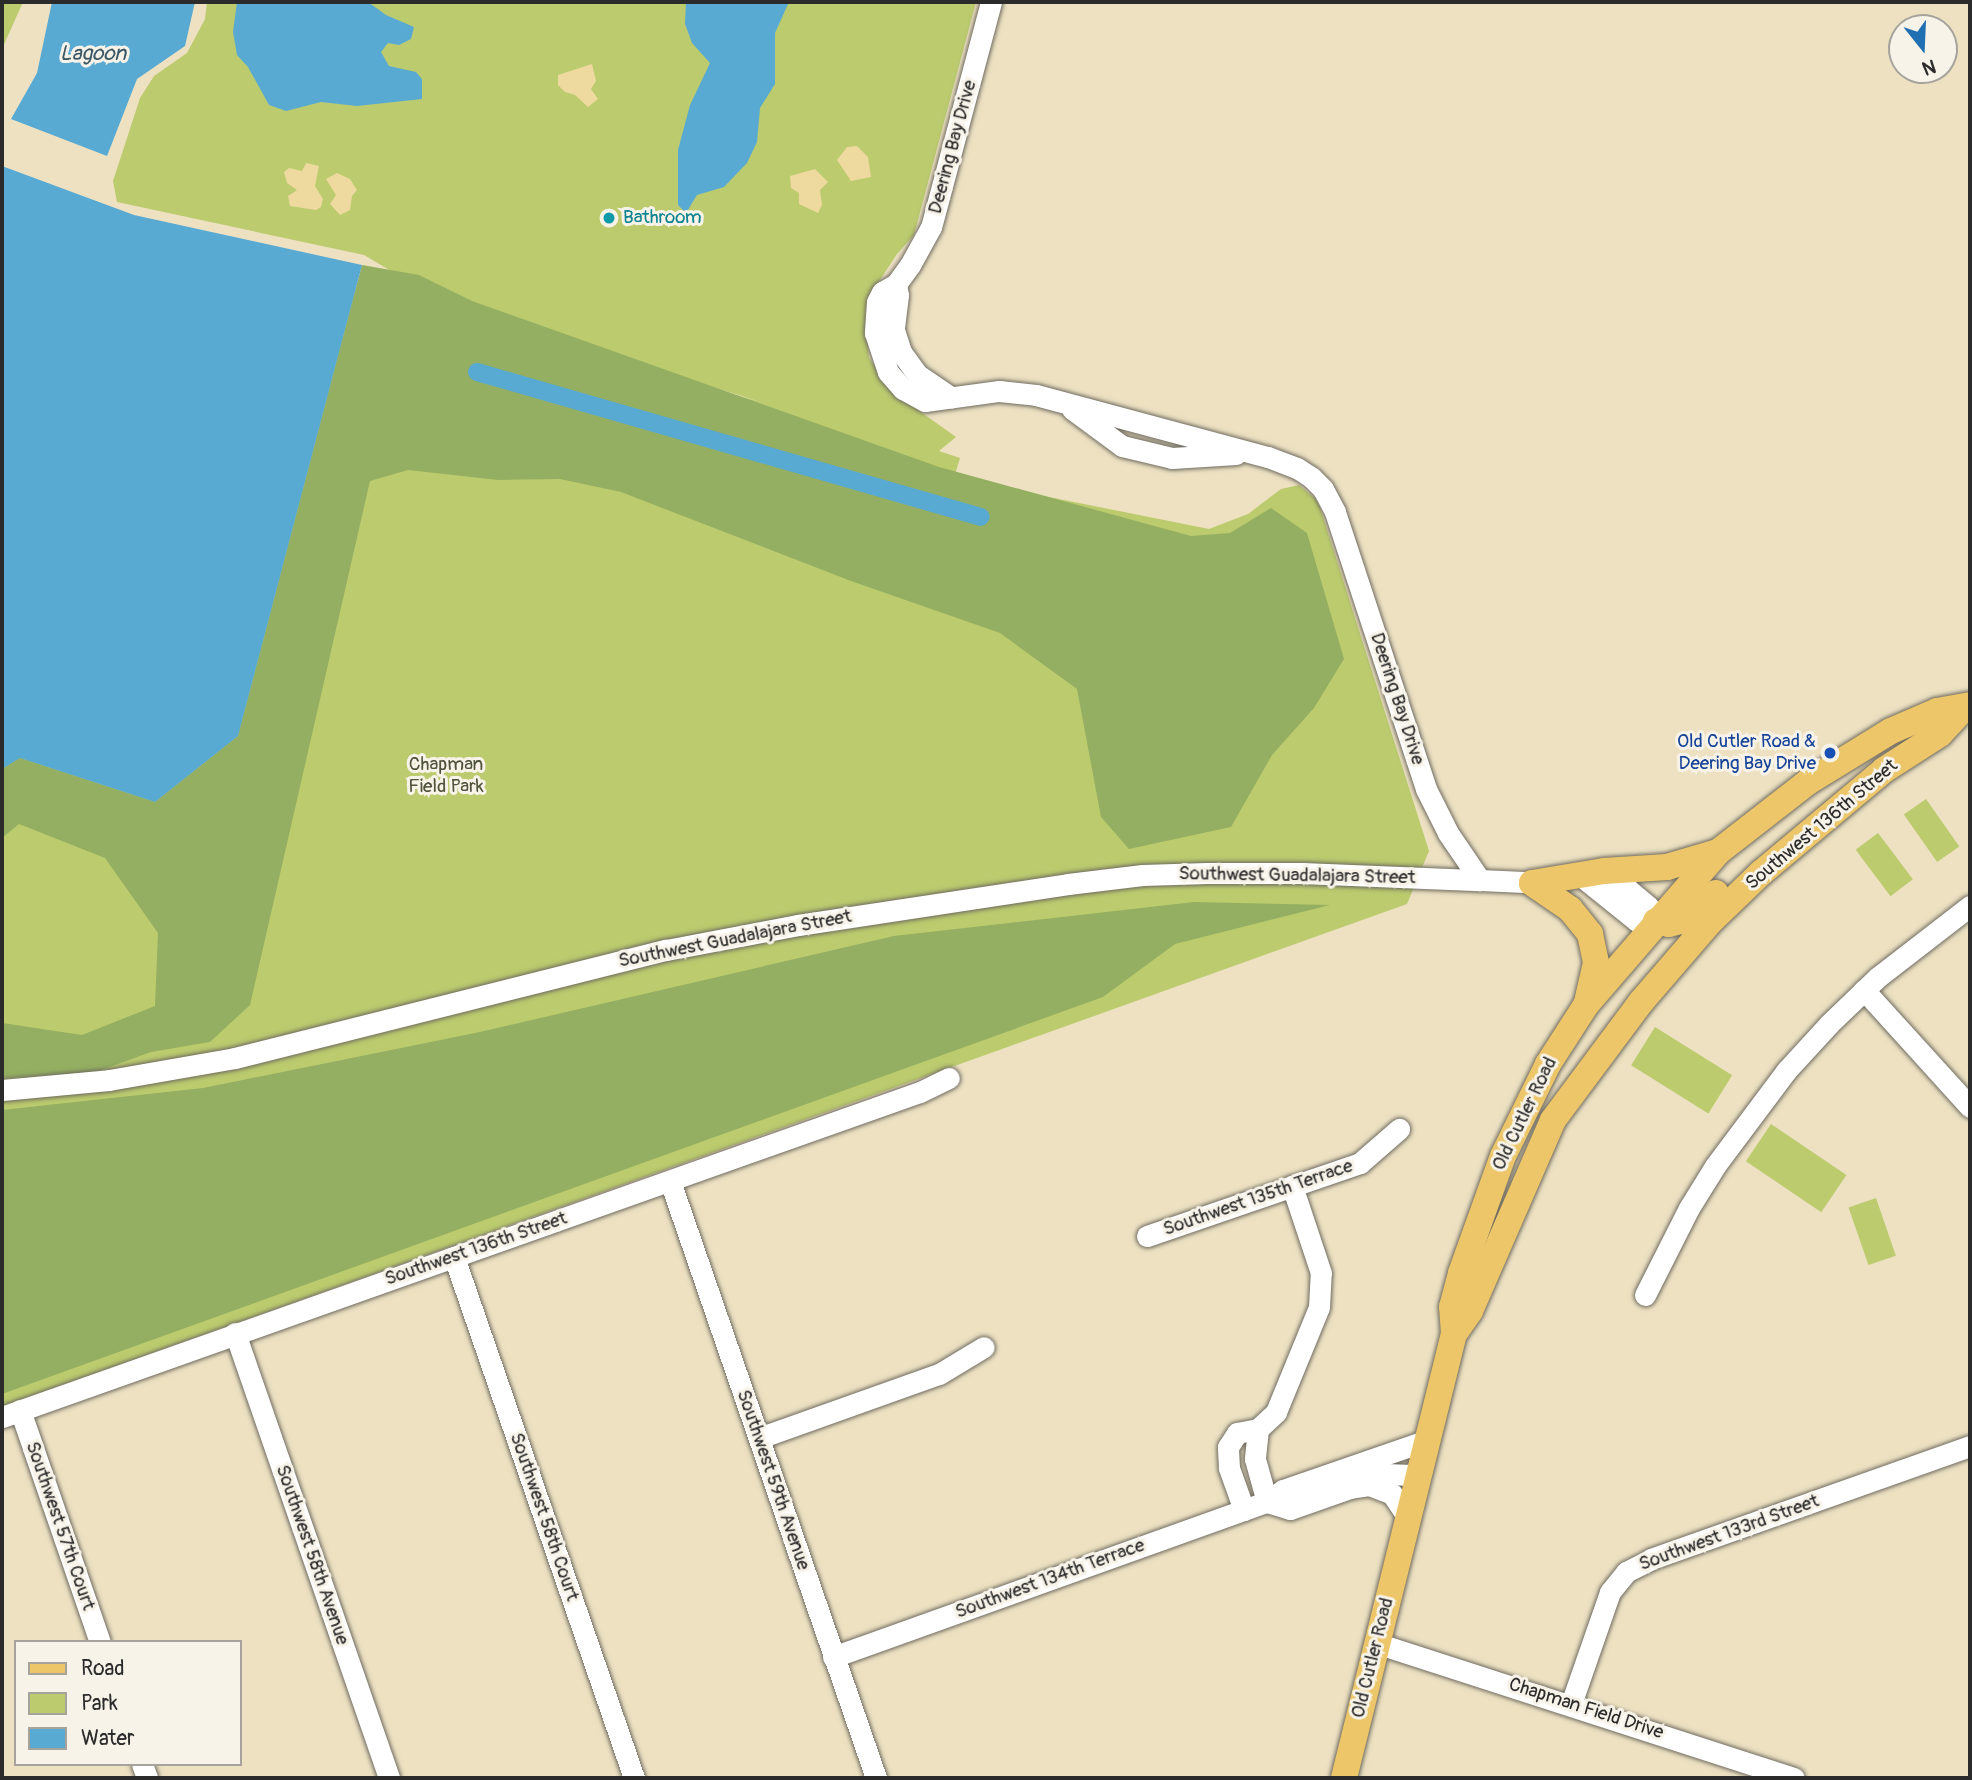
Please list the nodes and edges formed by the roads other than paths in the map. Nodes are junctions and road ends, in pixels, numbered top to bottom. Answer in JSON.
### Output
{"nodes":[{"id":1,"x":991,"y":2,"type":"edge"},
{"id":2,"x":1968,"y":706,"type":"edge"},
{"id":3,"x":1884,"y":770,"type":"junction"},
{"id":4,"x":1718,"y":852,"type":"junction"},
{"id":5,"x":1480,"y":880,"type":"junction"},
{"id":6,"x":1532,"y":883,"type":"junction"},
{"id":7,"x":1970,"y":906,"type":"edge"},
{"id":8,"x":1656,"y":921,"type":"junction"},
{"id":9,"x":1685,"y":950,"type":"joint"},
{"id":10,"x":1864,"y":990,"type":"junction"},
{"id":11,"x":1586,"y":1005,"type":"junction"},
{"id":12,"x":949,"y":1078,"type":"dead end"},
{"id":13,"x":2,"y":1090,"type":"edge"},
{"id":14,"x":1970,"y":1107,"type":"edge"},
{"id":15,"x":1553,"y":1120,"type":"junction"},
{"id":16,"x":1399,"y":1129,"type":"dead end"},
{"id":17,"x":670,"y":1181,"type":"junction"},
{"id":18,"x":1292,"y":1186,"type":"junction"},
{"id":19,"x":1147,"y":1236,"type":"dead end"},
{"id":20,"x":454,"y":1257,"type":"junction"},
{"id":21,"x":1645,"y":1294,"type":"dead end"},
{"id":22,"x":235,"y":1333,"type":"junction"},
{"id":23,"x":1454,"y":1334,"type":"junction"},
{"id":24,"x":984,"y":1347,"type":"dead end"},
{"id":25,"x":11,"y":1413,"type":"edge"},
{"id":26,"x":1258,"y":1429,"type":"junction"},
{"id":27,"x":759,"y":1438,"type":"junction"},
{"id":28,"x":1427,"y":1440,"type":"junction"},
{"id":29,"x":1970,"y":1446,"type":"edge"},
{"id":30,"x":1419,"y":1475,"type":"junction"},
{"id":31,"x":1350,"y":1488,"type":"junction"},
{"id":32,"x":1267,"y":1502,"type":"junction"},
{"id":33,"x":1244,"y":1510,"type":"junction"},
{"id":34,"x":1408,"y":1518,"type":"junction"},
{"id":35,"x":99,"y":1640,"type":"edge"},
{"id":36,"x":1376,"y":1643,"type":"junction"},
{"id":37,"x":834,"y":1657,"type":"junction"},
{"id":38,"x":1571,"y":1704,"type":"junction"},
{"id":39,"x":390,"y":1778,"type":"edge"},
{"id":40,"x":634,"y":1778,"type":"edge"},
{"id":41,"x":876,"y":1778,"type":"edge"},
{"id":42,"x":1344,"y":1778,"type":"edge"},
{"id":43,"x":1794,"y":1778,"type":"edge"}],
"edges":[{"from":1,"to":5,"type":"street","name":"Deering Bay Drive"},
{"from":2,"to":3,"type":"main road","name":"Southwest 136th Street"},
{"from":2,"to":4,"type":"main road","name":"Southwest 136th Street"},
{"from":3,"to":8,"type":"main road"},
{"from":3,"to":9,"type":"main road","name":"Southwest 136th Street"},
{"from":4,"to":6,"type":"main road"},
{"from":4,"to":8,"type":"main road","name":"Southwest 136th Street"},
{"from":5,"to":6,"type":"street"},
{"from":5,"to":13,"type":"street","name":"Southwest Guadalajara Street"},
{"from":6,"to":8,"type":"street"},
{"from":6,"to":11,"type":"main road"},
{"from":7,"to":10,"type":"street"},
{"from":8,"to":11,"type":"main road","name":"Old Cutler Road"},
{"from":8,"to":15,"type":"main road"},
{"from":9,"to":15,"type":"main road","name":"Old Cutler Road"},
{"from":10,"to":14,"type":"street"},
{"from":10,"to":21,"type":"street"},
{"from":11,"to":23,"type":"main road","name":"Old Cutler Road"},
{"from":12,"to":17,"type":"street","name":"Southwest 136th Street"},
{"from":15,"to":23,"type":"main road","name":"Old Cutler Road"},
{"from":16,"to":18,"type":"street","name":"Southwest 135th Terrace"},
{"from":17,"to":20,"type":"street","name":"Southwest 136th Street"},
{"from":17,"to":27,"type":"street","name":"Southwest 59th Avenue"},
{"from":18,"to":19,"type":"street","name":"Southwest 135th Terrace"},
{"from":18,"to":26,"type":"street"},
{"from":20,"to":22,"type":"street","name":"Southwest 136th Street"},
{"from":20,"to":40,"type":"street","name":"Southwest 58th Court"},
{"from":22,"to":25,"type":"street","name":"Southwest 136th Street"},
{"from":22,"to":39,"type":"street","name":"Southwest 58th Avenue"},
{"from":23,"to":28,"type":"main road","name":"Old Cutler Road"},
{"from":24,"to":27,"type":"street"},
{"from":25,"to":35,"type":"street","name":"Southwest 57th Court"},
{"from":26,"to":32,"type":"street"},
{"from":26,"to":33,"type":"street"},
{"from":27,"to":37,"type":"street","name":"Southwest 59th Avenue"},
{"from":28,"to":30,"type":"main road","name":"Old Cutler Road"},
{"from":28,"to":32,"type":"street","name":"Southwest 134th Terrace"},
{"from":29,"to":38,"type":"street","name":"Southwest 133rd Street"},
{"from":30,"to":31,"type":"street","name":"Southwest 134th Terrace"},
{"from":30,"to":34,"type":"main road","name":"Old Cutler Road"},
{"from":31,"to":32,"type":"street","name":"Southwest 134th Terrace"},
{"from":31,"to":34,"type":"street","name":"Southwest 134th Terrace"},
{"from":32,"to":33,"type":"street","name":"Southwest 134th Terrace"},
{"from":33,"to":37,"type":"street","name":"Southwest 134th Terrace"},
{"from":34,"to":36,"type":"main road","name":"Old Cutler Road"},
{"from":36,"to":38,"type":"street","name":"Chapman Field Drive"},
{"from":36,"to":42,"type":"main road","name":"Old Cutler Road"},
{"from":37,"to":41,"type":"street","name":"Southwest 59th Avenue"},
{"from":38,"to":43,"type":"street","name":"Chapman Field Drive"}]}
